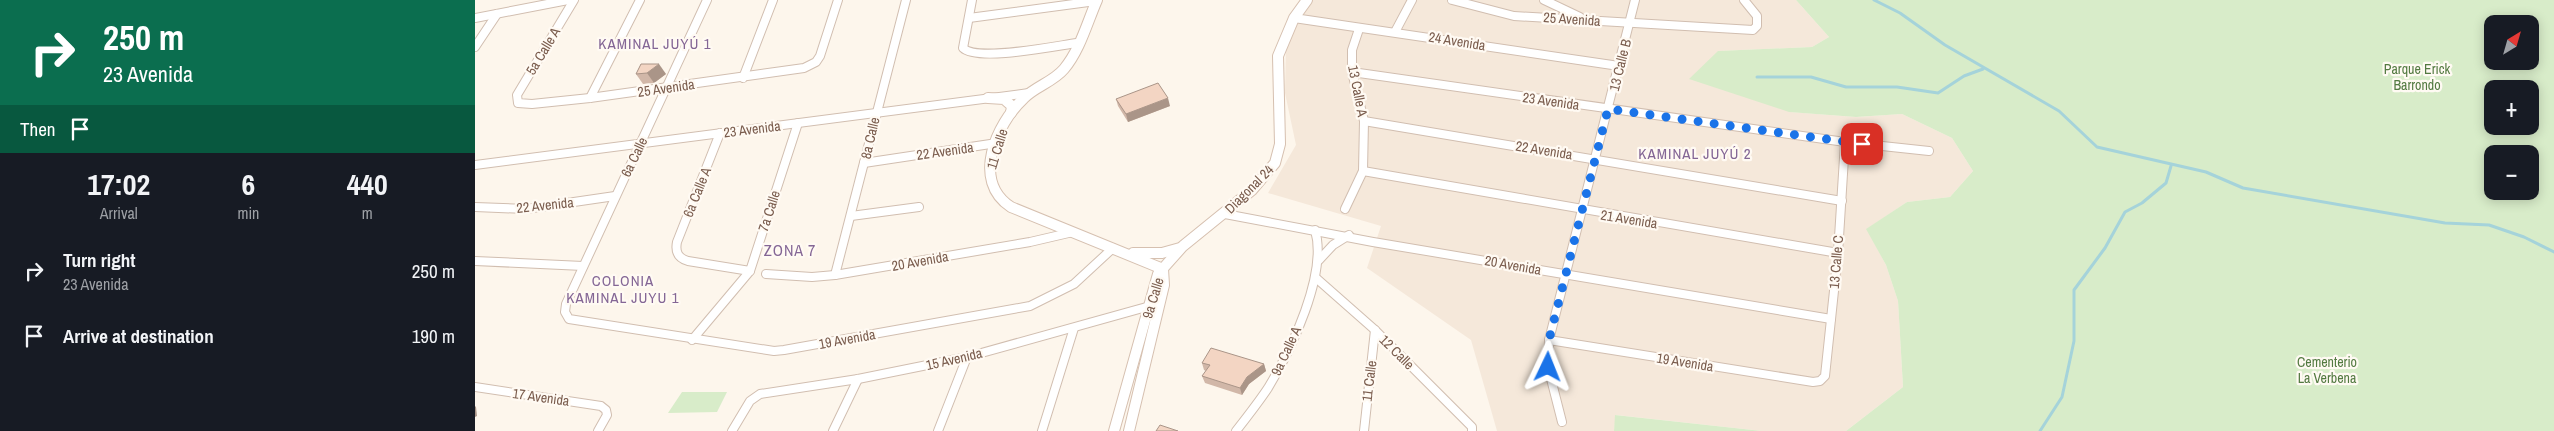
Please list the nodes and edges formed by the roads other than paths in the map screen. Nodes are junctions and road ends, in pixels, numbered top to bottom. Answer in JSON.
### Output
{"nodes":[{"id":1,"x":567,"y":0,"type":"edge"},
{"id":2,"x":574,"y":0,"type":"edge"},
{"id":3,"x":640,"y":0,"type":"edge"},
{"id":4,"x":707,"y":0,"type":"edge"},
{"id":5,"x":773,"y":0,"type":"edge"},
{"id":6,"x":838,"y":0,"type":"edge"},
{"id":7,"x":906,"y":0,"type":"edge"},
{"id":8,"x":972,"y":0,"type":"edge"},
{"id":9,"x":1097,"y":0,"type":"edge"},
{"id":10,"x":1307,"y":0,"type":"edge"},
{"id":11,"x":1412,"y":0,"type":"edge"},
{"id":12,"x":1452,"y":0,"type":"edge"},
{"id":13,"x":1544,"y":0,"type":"edge"},
{"id":14,"x":1635,"y":0,"type":"edge"},
{"id":15,"x":1744,"y":0,"type":"edge"},
{"id":16,"x":497,"y":14,"type":"junction"},
{"id":17,"x":475,"y":18,"type":"edge"},
{"id":18,"x":969,"y":18,"type":"junction"},
{"id":19,"x":1294,"y":18,"type":"junction"},
{"id":20,"x":1586,"y":20,"type":"junction"},
{"id":21,"x":1630,"y":23,"type":"junction"},
{"id":22,"x":1359,"y":29,"type":"junction"},
{"id":23,"x":1395,"y":32,"type":"junction"},
{"id":24,"x":1077,"y":44,"type":"junction"},
{"id":25,"x":475,"y":47,"type":"edge"},
{"id":26,"x":1619,"y":66,"type":"junction"},
{"id":27,"x":1352,"y":72,"type":"junction"},
{"id":28,"x":743,"y":78,"type":"junction"},
{"id":29,"x":667,"y":88,"type":"junction"},
{"id":30,"x":1029,"y":93,"type":"junction"},
{"id":31,"x":590,"y":98,"type":"junction"},
{"id":32,"x":988,"y":98,"type":"junction"},
{"id":33,"x":518,"y":103,"type":"joint"},
{"id":34,"x":1608,"y":109,"type":"junction"},
{"id":35,"x":876,"y":113,"type":"junction"},
{"id":36,"x":1011,"y":113,"type":"junction"},
{"id":37,"x":1364,"y":121,"type":"junction"},
{"id":38,"x":799,"y":122,"type":"junction"},
{"id":39,"x":720,"y":133,"type":"junction"},
{"id":40,"x":1845,"y":142,"type":"junction"},
{"id":41,"x":997,"y":143,"type":"junction"},
{"id":42,"x":641,"y":144,"type":"junction"},
{"id":43,"x":1929,"y":151,"type":"dead end"},
{"id":44,"x":1596,"y":158,"type":"junction"},
{"id":45,"x":864,"y":163,"type":"junction"},
{"id":46,"x":475,"y":164,"type":"edge"},
{"id":47,"x":1363,"y":171,"type":"junction"},
{"id":48,"x":615,"y":196,"type":"junction"},
{"id":49,"x":1841,"y":201,"type":"junction"},
{"id":50,"x":475,"y":207,"type":"edge"},
{"id":51,"x":919,"y":207,"type":"dead end"},
{"id":52,"x":1345,"y":210,"type":"dead end"},
{"id":53,"x":1582,"y":211,"type":"junction"},
{"id":54,"x":1225,"y":214,"type":"junction"},
{"id":55,"x":851,"y":216,"type":"junction"},
{"id":56,"x":1315,"y":230,"type":"junction"},
{"id":57,"x":1073,"y":232,"type":"junction"},
{"id":58,"x":1349,"y":236,"type":"junction"},
{"id":59,"x":1183,"y":246,"type":"junction"},
{"id":60,"x":1116,"y":249,"type":"junction"},
{"id":61,"x":1838,"y":253,"type":"junction"},
{"id":62,"x":475,"y":261,"type":"edge"},
{"id":63,"x":1317,"y":262,"type":"junction"},
{"id":64,"x":583,"y":266,"type":"junction"},
{"id":65,"x":1163,"y":268,"type":"junction"},
{"id":66,"x":750,"y":271,"type":"junction"},
{"id":67,"x":766,"y":274,"type":"dead end"},
{"id":68,"x":1566,"y":274,"type":"junction"},
{"id":69,"x":835,"y":275,"type":"junction"},
{"id":70,"x":1316,"y":278,"type":"junction"},
{"id":71,"x":1150,"y":306,"type":"junction"},
{"id":72,"x":565,"y":314,"type":"joint"},
{"id":73,"x":1831,"y":319,"type":"junction"},
{"id":74,"x":1074,"y":328,"type":"junction"},
{"id":75,"x":1375,"y":330,"type":"junction"},
{"id":76,"x":692,"y":340,"type":"junction"},
{"id":77,"x":1549,"y":340,"type":"junction"},
{"id":78,"x":967,"y":357,"type":"junction"},
{"id":79,"x":858,"y":379,"type":"junction"},
{"id":80,"x":1820,"y":381,"type":"joint"},
{"id":81,"x":475,"y":387,"type":"edge"},
{"id":82,"x":1562,"y":422,"type":"dead end"},
{"id":83,"x":598,"y":431,"type":"edge"},
{"id":84,"x":733,"y":431,"type":"edge"},
{"id":85,"x":833,"y":431,"type":"edge"},
{"id":86,"x":938,"y":431,"type":"edge"},
{"id":87,"x":1042,"y":431,"type":"edge"},
{"id":88,"x":1114,"y":431,"type":"edge"},
{"id":89,"x":1129,"y":431,"type":"edge"},
{"id":90,"x":1236,"y":431,"type":"edge"},
{"id":91,"x":1364,"y":431,"type":"edge"},
{"id":92,"x":1473,"y":431,"type":"edge"}],
"edges":[{"from":1,"to":16,"type":"street"},
{"from":2,"to":33,"type":"street","name":"5a Calle A"},
{"from":3,"to":31,"type":"street"},
{"from":4,"to":29,"type":"street","name":"6a Calle"},
{"from":5,"to":28,"type":"street"},
{"from":6,"to":28,"type":"street","name":"25 Avenida"},
{"from":7,"to":35,"type":"street","name":"8a Calle"},
{"from":8,"to":18,"type":"street"},
{"from":9,"to":18,"type":"street"},
{"from":9,"to":24,"type":"main road","name":"11 Calle"},
{"from":10,"to":19,"type":"main road","name":"Diagonal 24"},
{"from":11,"to":23,"type":"street"},
{"from":12,"to":20,"type":"street","name":"25 Avenida"},
{"from":13,"to":20,"type":"street"},
{"from":14,"to":21,"type":"street","name":"13 Calle B"},
{"from":15,"to":21,"type":"street","name":"25 Avenida"},
{"from":16,"to":17,"type":"street"},
{"from":16,"to":25,"type":"street"},
{"from":18,"to":24,"type":"street"},
{"from":19,"to":22,"type":"street","name":"24 Avenida"},
{"from":19,"to":54,"type":"main road","name":"Diagonal 24"},
{"from":20,"to":21,"type":"street","name":"25 Avenida"},
{"from":21,"to":26,"type":"street","name":"13 Calle B"},
{"from":22,"to":23,"type":"street","name":"24 Avenida"},
{"from":22,"to":27,"type":"street","name":"13 Calle A"},
{"from":23,"to":26,"type":"street","name":"24 Avenida"},
{"from":24,"to":30,"type":"main road","name":"11 Calle"},
{"from":26,"to":34,"type":"street","name":"13 Calle B"},
{"from":27,"to":34,"type":"street","name":"23 Avenida"},
{"from":27,"to":37,"type":"street","name":"13 Calle A"},
{"from":28,"to":29,"type":"street","name":"25 Avenida"},
{"from":29,"to":31,"type":"street","name":"25 Avenida"},
{"from":29,"to":42,"type":"street","name":"6a Calle"},
{"from":30,"to":32,"type":"street","name":"23 Avenida"},
{"from":30,"to":36,"type":"main road","name":"11 Calle"},
{"from":31,"to":33,"type":"street","name":"25 Avenida"},
{"from":32,"to":35,"type":"street","name":"23 Avenida"},
{"from":32,"to":36,"type":"main road"},
{"from":34,"to":40,"type":"street","name":"23 Avenida"},
{"from":34,"to":44,"type":"street","name":"13 Calle B"},
{"from":35,"to":38,"type":"street","name":"23 Avenida"},
{"from":35,"to":45,"type":"street","name":"8a Calle"},
{"from":36,"to":41,"type":"main road","name":"11 Calle"},
{"from":37,"to":44,"type":"street","name":"22 Avenida"},
{"from":37,"to":47,"type":"street","name":"13 Calle A"},
{"from":38,"to":39,"type":"street","name":"23 Avenida"},
{"from":38,"to":66,"type":"street","name":"7a Calle"},
{"from":39,"to":42,"type":"street","name":"23 Avenida"},
{"from":39,"to":66,"type":"street","name":"6a Calle A"},
{"from":40,"to":43,"type":"street","name":"23 Avenida"},
{"from":40,"to":49,"type":"street","name":"13 Calle C"},
{"from":41,"to":45,"type":"street","name":"22 Avenida"},
{"from":41,"to":57,"type":"main road","name":"11 Calle"},
{"from":42,"to":46,"type":"street","name":"23 Avenida"},
{"from":42,"to":48,"type":"street","name":"6a Calle"},
{"from":44,"to":49,"type":"street","name":"22 Avenida"},
{"from":44,"to":53,"type":"street","name":"13 Calle B"},
{"from":45,"to":55,"type":"street","name":"8a Calle"},
{"from":47,"to":52,"type":"street","name":"13 Calle A"},
{"from":47,"to":53,"type":"street","name":"21 Avenida"},
{"from":48,"to":50,"type":"street","name":"22 Avenida"},
{"from":48,"to":64,"type":"street","name":"6a Calle"},
{"from":49,"to":61,"type":"street","name":"13 Calle C"},
{"from":51,"to":55,"type":"street"},
{"from":53,"to":61,"type":"street","name":"21 Avenida"},
{"from":53,"to":68,"type":"street","name":"13 Calle B"},
{"from":54,"to":56,"type":"street","name":"20 Avenida"},
{"from":54,"to":59,"type":"main road","name":"Diagonal 24"},
{"from":55,"to":69,"type":"street","name":"8a Calle"},
{"from":56,"to":58,"type":"street","name":"20 Avenida"},
{"from":56,"to":63,"type":"street","name":"9a Calle A"},
{"from":57,"to":60,"type":"main road","name":"11 Calle"},
{"from":57,"to":69,"type":"street","name":"20 Avenida"},
{"from":58,"to":63,"type":"street"},
{"from":58,"to":68,"type":"street","name":"20 Avenida"},
{"from":59,"to":60,"type":"main road","name":"11 Calle"},
{"from":59,"to":65,"type":"main road","name":"Diagonal 24"},
{"from":60,"to":65,"type":"main road","name":"11 Calle"},
{"from":60,"to":76,"type":"street","name":"19 Avenida"},
{"from":61,"to":73,"type":"street","name":"13 Calle C"},
{"from":62,"to":64,"type":"street"},
{"from":63,"to":70,"type":"street","name":"9a Calle A"},
{"from":64,"to":72,"type":"street","name":"6a Calle"},
{"from":65,"to":71,"type":"main road","name":"9a Calle"},
{"from":65,"to":89,"type":"main road","name":"9a Calle"},
{"from":66,"to":76,"type":"street","name":"7a Calle"},
{"from":67,"to":69,"type":"street","name":"20 Avenida"},
{"from":68,"to":73,"type":"street","name":"20 Avenida"},
{"from":68,"to":77,"type":"street","name":"13 Calle B"},
{"from":70,"to":75,"type":"street","name":"12 Calle"},
{"from":70,"to":90,"type":"street","name":"9a Calle A"},
{"from":71,"to":74,"type":"street","name":"15 Avenida"},
{"from":71,"to":88,"type":"main road","name":"9a Calle"},
{"from":72,"to":76,"type":"street","name":"19 Avenida"},
{"from":73,"to":80,"type":"street","name":"13 Calle C"},
{"from":74,"to":78,"type":"street","name":"15 Avenida"},
{"from":74,"to":87,"type":"street"},
{"from":75,"to":91,"type":"street","name":"11 Calle"},
{"from":75,"to":92,"type":"street","name":"12 Calle"},
{"from":77,"to":80,"type":"street","name":"19 Avenida"},
{"from":77,"to":82,"type":"street","name":"13 Calle B"},
{"from":78,"to":79,"type":"street","name":"15 Avenida"},
{"from":78,"to":86,"type":"street"},
{"from":79,"to":84,"type":"street","name":"15 Avenida"},
{"from":79,"to":85,"type":"street"},
{"from":81,"to":83,"type":"street","name":"17 Avenida"}]}
